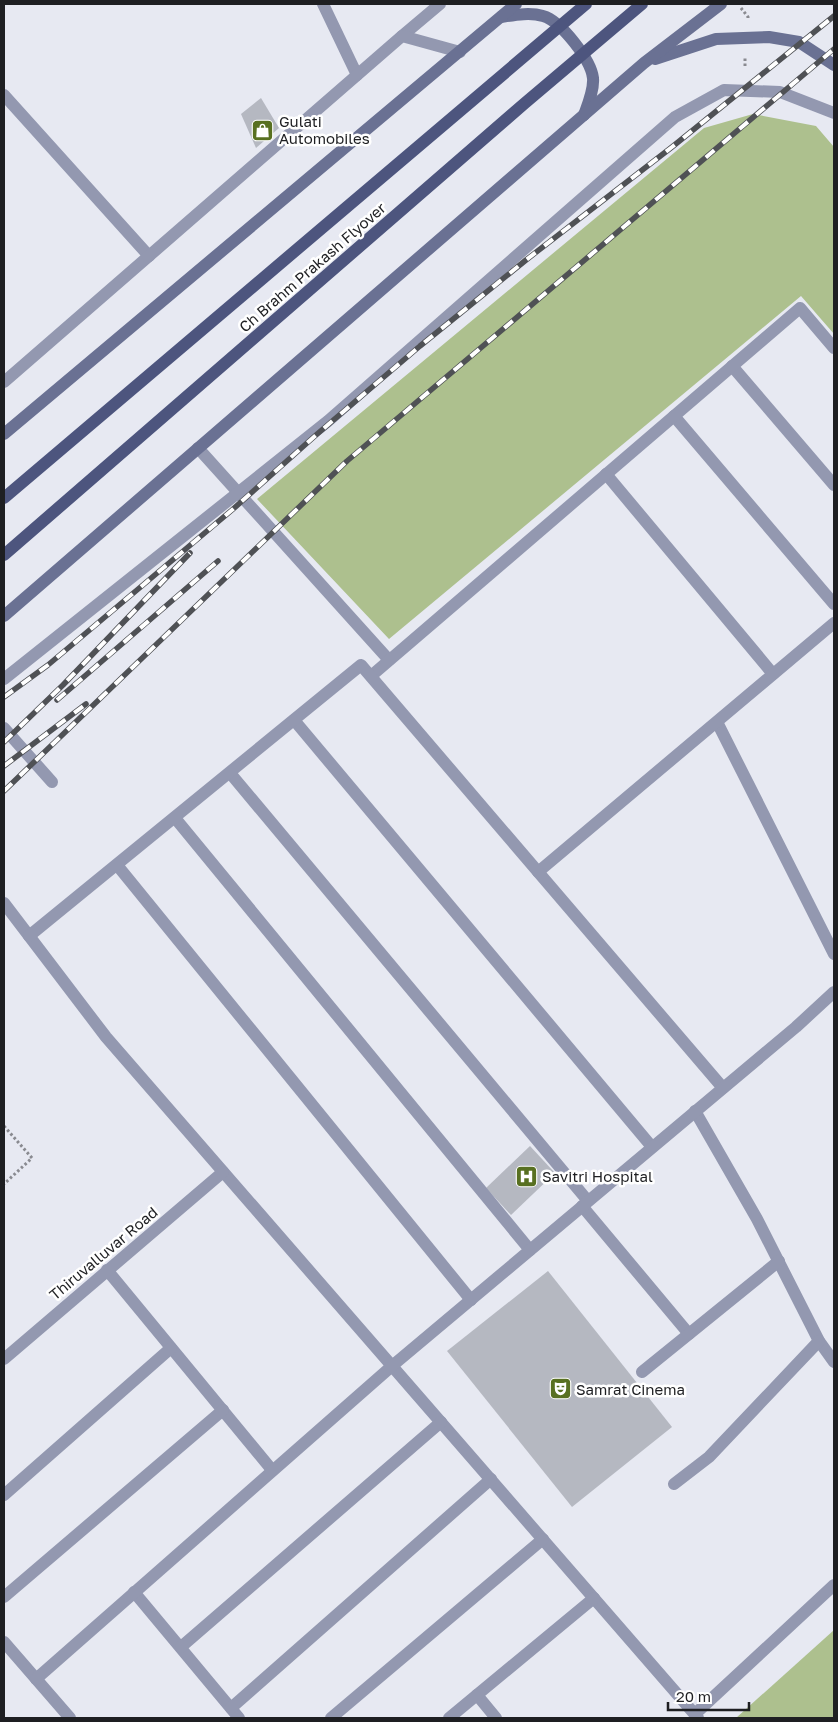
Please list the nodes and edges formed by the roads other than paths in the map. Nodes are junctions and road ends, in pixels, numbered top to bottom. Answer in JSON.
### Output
{"nodes":[{"id":1,"x":323,"y":4,"type":"edge"},
{"id":2,"x":440,"y":4,"type":"edge"},
{"id":3,"x":516,"y":4,"type":"edge"},
{"id":4,"x":586,"y":4,"type":"edge"},
{"id":5,"x":642,"y":4,"type":"edge"},
{"id":6,"x":721,"y":4,"type":"edge"},
{"id":7,"x":501,"y":17,"type":"junction"},
{"id":8,"x":402,"y":36,"type":"junction"},
{"id":9,"x":460,"y":52,"type":"junction"},
{"id":10,"x":644,"y":63,"type":"junction"},
{"id":11,"x":834,"y":65,"type":"edge"},
{"id":12,"x":357,"y":75,"type":"junction"},
{"id":13,"x":4,"y":95,"type":"edge"},
{"id":14,"x":834,"y":113,"type":"edge"},
{"id":15,"x":584,"y":116,"type":"junction"},
{"id":16,"x":149,"y":256,"type":"junction"},
{"id":17,"x":834,"y":348,"type":"edge"},
{"id":18,"x":732,"y":366,"type":"junction"},
{"id":19,"x":4,"y":382,"type":"edge"},
{"id":20,"x":674,"y":416,"type":"junction"},
{"id":21,"x":5,"y":431,"type":"edge"},
{"id":22,"x":198,"y":448,"type":"junction"},
{"id":23,"x":606,"y":474,"type":"junction"},
{"id":24,"x":834,"y":485,"type":"edge"},
{"id":25,"x":239,"y":494,"type":"junction"},
{"id":26,"x":4,"y":498,"type":"edge"},
{"id":27,"x":4,"y":555,"type":"edge"},
{"id":28,"x":834,"y":604,"type":"edge"},
{"id":29,"x":4,"y":616,"type":"edge"},
{"id":30,"x":834,"y":623,"type":"edge"},
{"id":31,"x":389,"y":660,"type":"junction"},
{"id":32,"x":773,"y":674,"type":"junction"},
{"id":33,"x":371,"y":676,"type":"junction"},
{"id":34,"x":4,"y":679,"type":"edge"},
{"id":35,"x":294,"y":720,"type":"junction"},
{"id":36,"x":717,"y":722,"type":"junction"},
{"id":37,"x":4,"y":728,"type":"edge"},
{"id":38,"x":230,"y":773,"type":"junction"},
{"id":39,"x":52,"y":782,"type":"dead end"},
{"id":40,"x":174,"y":818,"type":"junction"},
{"id":41,"x":117,"y":865,"type":"junction"},
{"id":42,"x":538,"y":872,"type":"junction"},
{"id":43,"x":4,"y":903,"type":"edge"},
{"id":44,"x":29,"y":936,"type":"junction"},
{"id":45,"x":834,"y":954,"type":"edge"},
{"id":46,"x":834,"y":992,"type":"edge"},
{"id":47,"x":722,"y":1088,"type":"junction"},
{"id":48,"x":695,"y":1111,"type":"junction"},
{"id":49,"x":652,"y":1147,"type":"junction"},
{"id":50,"x":223,"y":1172,"type":"junction"},
{"id":51,"x":585,"y":1204,"type":"junction"},
{"id":52,"x":530,"y":1250,"type":"junction"},
{"id":53,"x":778,"y":1261,"type":"junction"},
{"id":54,"x":107,"y":1270,"type":"junction"},
{"id":55,"x":470,"y":1300,"type":"junction"},
{"id":56,"x":689,"y":1334,"type":"junction"},
{"id":57,"x":819,"y":1341,"type":"junction"},
{"id":58,"x":171,"y":1348,"type":"junction"},
{"id":59,"x":6,"y":1352,"type":"edge"},
{"id":60,"x":834,"y":1362,"type":"edge"},
{"id":61,"x":392,"y":1366,"type":"junction"},
{"id":62,"x":642,"y":1372,"type":"dead end"},
{"id":63,"x":223,"y":1410,"type":"junction"},
{"id":64,"x":441,"y":1422,"type":"junction"},
{"id":65,"x":272,"y":1470,"type":"junction"},
{"id":66,"x":491,"y":1479,"type":"junction"},
{"id":67,"x":674,"y":1484,"type":"dead end"},
{"id":68,"x":4,"y":1495,"type":"edge"},
{"id":69,"x":543,"y":1539,"type":"junction"},
{"id":70,"x":834,"y":1585,"type":"edge"},
{"id":71,"x":134,"y":1592,"type":"junction"},
{"id":72,"x":4,"y":1597,"type":"edge"},
{"id":73,"x":594,"y":1598,"type":"junction"},
{"id":74,"x":4,"y":1642,"type":"edge"},
{"id":75,"x":181,"y":1648,"type":"junction"},
{"id":76,"x":36,"y":1678,"type":"junction"},
{"id":77,"x":476,"y":1695,"type":"junction"},
{"id":78,"x":235,"y":1713,"type":"edge"},
{"id":79,"x":696,"y":1716,"type":"edge"},
{"id":80,"x":70,"y":1718,"type":"edge"},
{"id":81,"x":331,"y":1718,"type":"edge"},
{"id":82,"x":448,"y":1718,"type":"edge"},
{"id":83,"x":496,"y":1718,"type":"edge"}],
"edges":[{"from":1,"to":12,"type":"street"},
{"from":2,"to":8,"type":"street"},
{"from":3,"to":7,"type":"street"},
{"from":4,"to":26,"type":"main road","name":"Ch Brahm Prakash Flyover","bridge":true},
{"from":5,"to":27,"type":"main road","name":"Ch Brahm Prakash Flyover","bridge":true},
{"from":6,"to":10,"type":"street"},
{"from":7,"to":9,"type":"street"},
{"from":7,"to":15,"type":"street"},
{"from":8,"to":9,"type":"street"},
{"from":8,"to":12,"type":"street"},
{"from":9,"to":21,"type":"street"},
{"from":10,"to":11,"type":"street"},
{"from":10,"to":15,"type":"street"},
{"from":12,"to":16,"type":"street"},
{"from":13,"to":16,"type":"street"},
{"from":14,"to":25,"type":"street"},
{"from":15,"to":22,"type":"street"},
{"from":16,"to":19,"type":"street"},
{"from":17,"to":18,"type":"street"},
{"from":18,"to":20,"type":"street"},
{"from":18,"to":24,"type":"street"},
{"from":20,"to":23,"type":"street"},
{"from":20,"to":28,"type":"street"},
{"from":22,"to":25,"type":"street"},
{"from":22,"to":29,"type":"street"},
{"from":23,"to":31,"type":"street"},
{"from":23,"to":32,"type":"street"},
{"from":25,"to":31,"type":"street"},
{"from":25,"to":34,"type":"street"},
{"from":30,"to":32,"type":"street"},
{"from":31,"to":33,"type":"street"},
{"from":32,"to":36,"type":"street"},
{"from":33,"to":35,"type":"street"},
{"from":33,"to":42,"type":"street"},
{"from":35,"to":38,"type":"street"},
{"from":35,"to":49,"type":"street"},
{"from":36,"to":42,"type":"street"},
{"from":36,"to":45,"type":"street"},
{"from":37,"to":39,"type":"street"},
{"from":38,"to":40,"type":"street"},
{"from":38,"to":51,"type":"street"},
{"from":40,"to":41,"type":"street"},
{"from":40,"to":52,"type":"street"},
{"from":41,"to":44,"type":"street"},
{"from":41,"to":55,"type":"street"},
{"from":42,"to":47,"type":"street"},
{"from":43,"to":44,"type":"street"},
{"from":44,"to":50,"type":"street"},
{"from":46,"to":47,"type":"street"},
{"from":47,"to":48,"type":"street"},
{"from":48,"to":49,"type":"street"},
{"from":48,"to":53,"type":"street"},
{"from":49,"to":51,"type":"street"},
{"from":50,"to":54,"type":"street","name":"Thiruvalluvar Road"},
{"from":50,"to":61,"type":"street"},
{"from":51,"to":52,"type":"street"},
{"from":51,"to":56,"type":"street"},
{"from":52,"to":55,"type":"street"},
{"from":53,"to":56,"type":"street"},
{"from":53,"to":57,"type":"street"},
{"from":54,"to":58,"type":"street"},
{"from":54,"to":59,"type":"street","name":"Thiruvalluvar Road"},
{"from":55,"to":61,"type":"street"},
{"from":56,"to":62,"type":"street"},
{"from":57,"to":60,"type":"street"},
{"from":57,"to":67,"type":"street"},
{"from":58,"to":63,"type":"street"},
{"from":58,"to":68,"type":"street"},
{"from":61,"to":64,"type":"street"},
{"from":61,"to":65,"type":"street"},
{"from":63,"to":65,"type":"street"},
{"from":63,"to":72,"type":"street"},
{"from":64,"to":66,"type":"street"},
{"from":64,"to":75,"type":"street"},
{"from":65,"to":71,"type":"street"},
{"from":66,"to":69,"type":"street"},
{"from":66,"to":78,"type":"street"},
{"from":69,"to":73,"type":"street"},
{"from":69,"to":81,"type":"street"},
{"from":70,"to":79,"type":"street"},
{"from":71,"to":75,"type":"street"},
{"from":71,"to":76,"type":"street"},
{"from":73,"to":77,"type":"street"},
{"from":73,"to":79,"type":"street"},
{"from":74,"to":76,"type":"street"},
{"from":75,"to":78,"type":"street"},
{"from":76,"to":80,"type":"street"},
{"from":77,"to":82,"type":"street"},
{"from":77,"to":83,"type":"street"}]}
